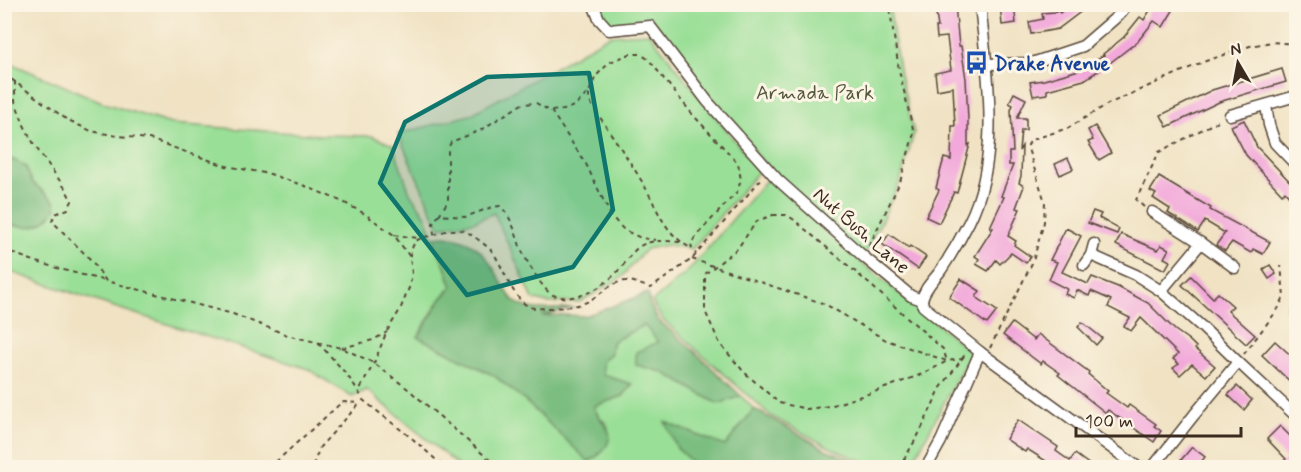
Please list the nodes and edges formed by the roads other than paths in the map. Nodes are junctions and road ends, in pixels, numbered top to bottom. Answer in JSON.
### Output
{"nodes":[{"id":1,"x":593,"y":4,"type":"edge"},
{"id":2,"x":980,"y":4,"type":"edge"},
{"id":3,"x":1127,"y":4,"type":"edge"},
{"id":4,"x":986,"y":64,"type":"junction"},
{"id":5,"x":1296,"y":96,"type":"edge"},
{"id":6,"x":1266,"y":105,"type":"junction"},
{"id":7,"x":1230,"y":115,"type":"road end"},
{"id":8,"x":1296,"y":165,"type":"edge"},
{"id":9,"x":1152,"y":212,"type":"road end"},
{"id":10,"x":1201,"y":243,"type":"junction"},
{"id":11,"x":1084,"y":265,"type":"dead end"},
{"id":12,"x":1235,"y":268,"type":"dead end"},
{"id":13,"x":1161,"y":291,"type":"junction"},
{"id":14,"x":922,"y":300,"type":"junction"},
{"id":15,"x":982,"y":355,"type":"junction"},
{"id":16,"x":1238,"y":362,"type":"junction"},
{"id":17,"x":1296,"y":416,"type":"edge"},
{"id":18,"x":926,"y":468,"type":"edge"},
{"id":19,"x":1139,"y":468,"type":"edge"},
{"id":20,"x":1152,"y":468,"type":"edge"}],
"edges":[{"from":1,"to":14,"type":"street","name":"Nut Bush Lane"},
{"from":2,"to":4,"type":"street"},
{"from":3,"to":4,"type":"street"},
{"from":4,"to":14,"type":"street"},
{"from":5,"to":6,"type":"street"},
{"from":6,"to":7,"type":"street"},
{"from":6,"to":8,"type":"street"},
{"from":9,"to":10,"type":"street"},
{"from":10,"to":12,"type":"street"},
{"from":10,"to":13,"type":"street"},
{"from":11,"to":13,"type":"street"},
{"from":13,"to":16,"type":"street"},
{"from":14,"to":15,"type":"street","name":"Nut Bush Lane"},
{"from":15,"to":18,"type":"street"},
{"from":15,"to":19,"type":"street","name":"Nut Bush Lane"},
{"from":16,"to":17,"type":"street"},
{"from":16,"to":20,"type":"street"}]}
